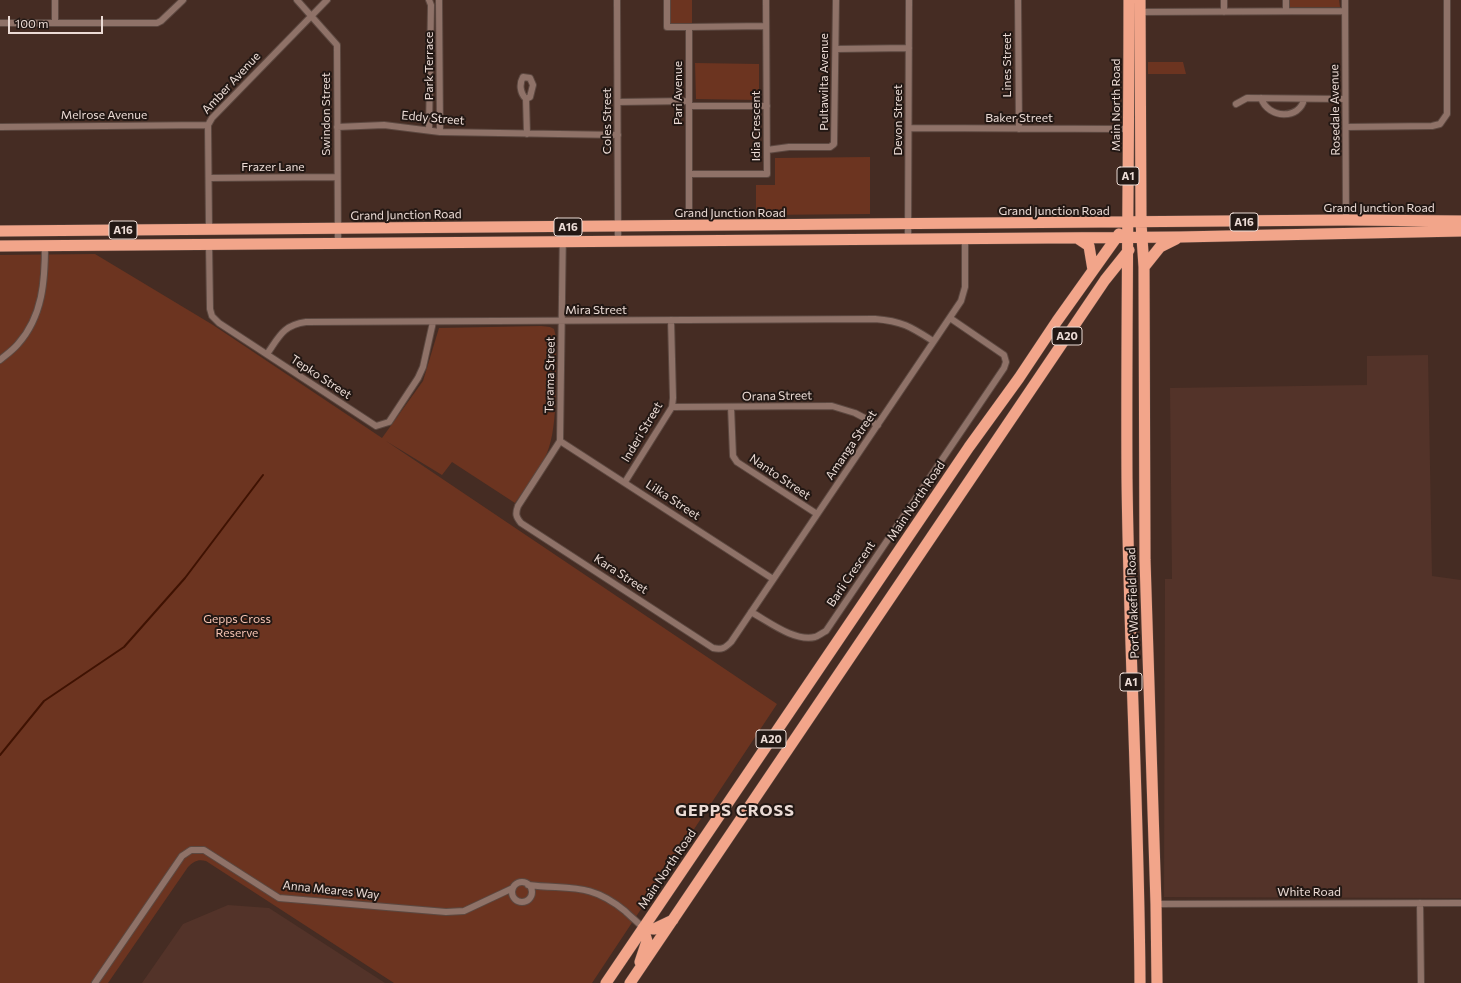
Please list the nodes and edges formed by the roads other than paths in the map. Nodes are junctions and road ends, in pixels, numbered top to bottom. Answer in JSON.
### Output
{"nodes":[{"id":1,"x":55,"y":0,"type":"edge"},
{"id":2,"x":183,"y":0,"type":"edge"},
{"id":3,"x":297,"y":0,"type":"edge"},
{"id":4,"x":327,"y":0,"type":"edge"},
{"id":5,"x":429,"y":0,"type":"edge"},
{"id":6,"x":438,"y":0,"type":"edge"},
{"id":7,"x":617,"y":0,"type":"edge"},
{"id":8,"x":667,"y":0,"type":"edge"},
{"id":9,"x":766,"y":0,"type":"edge"},
{"id":10,"x":836,"y":0,"type":"edge"},
{"id":11,"x":909,"y":0,"type":"edge"},
{"id":12,"x":1018,"y":0,"type":"edge"},
{"id":13,"x":1129,"y":0,"type":"edge"},
{"id":14,"x":1140,"y":0,"type":"edge"},
{"id":15,"x":1224,"y":0,"type":"edge"},
{"id":16,"x":1286,"y":0,"type":"edge"},
{"id":17,"x":1345,"y":0,"type":"edge"},
{"id":18,"x":1447,"y":0,"type":"edge"},
{"id":19,"x":1286,"y":11,"type":"junction"},
{"id":20,"x":1344,"y":11,"type":"junction"},
{"id":21,"x":1134,"y":12,"type":"junction"},
{"id":22,"x":1224,"y":12,"type":"junction"},
{"id":23,"x":311,"y":15,"type":"junction"},
{"id":24,"x":55,"y":22,"type":"junction"},
{"id":25,"x":0,"y":23,"type":"edge"},
{"id":26,"x":766,"y":26,"type":"junction"},
{"id":27,"x":689,"y":27,"type":"junction"},
{"id":28,"x":836,"y":48,"type":"junction"},
{"id":29,"x":909,"y":48,"type":"junction"},
{"id":30,"x":526,"y":98,"type":"dead end"},
{"id":31,"x":1261,"y":98,"type":"junction"},
{"id":32,"x":1304,"y":99,"type":"junction"},
{"id":33,"x":1345,"y":99,"type":"junction"},
{"id":34,"x":618,"y":102,"type":"junction"},
{"id":35,"x":689,"y":104,"type":"junction"},
{"id":36,"x":1236,"y":104,"type":"dead end"},
{"id":37,"x":767,"y":106,"type":"junction"},
{"id":38,"x":208,"y":125,"type":"junction"},
{"id":39,"x":337,"y":126,"type":"junction"},
{"id":40,"x":0,"y":127,"type":"edge"},
{"id":41,"x":1346,"y":127,"type":"junction"},
{"id":42,"x":909,"y":128,"type":"junction"},
{"id":43,"x":1019,"y":129,"type":"junction"},
{"id":44,"x":1129,"y":129,"type":"junction"},
{"id":45,"x":429,"y":130,"type":"junction"},
{"id":46,"x":440,"y":132,"type":"junction"},
{"id":47,"x":527,"y":134,"type":"junction"},
{"id":48,"x":618,"y":135,"type":"junction"},
{"id":49,"x":767,"y":150,"type":"junction"},
{"id":50,"x":689,"y":174,"type":"junction"},
{"id":51,"x":337,"y":177,"type":"junction"},
{"id":52,"x":210,"y":178,"type":"junction"},
{"id":53,"x":689,"y":208,"type":"dead end"},
{"id":54,"x":1346,"y":220,"type":"junction"},
{"id":55,"x":1461,"y":221,"type":"edge"},
{"id":56,"x":1128,"y":223,"type":"junction"},
{"id":57,"x":1141,"y":223,"type":"junction"},
{"id":58,"x":908,"y":224,"type":"junction"},
{"id":59,"x":954,"y":224,"type":"junction"},
{"id":60,"x":975,"y":224,"type":"junction"},
{"id":61,"x":618,"y":226,"type":"junction"},
{"id":62,"x":563,"y":227,"type":"junction"},
{"id":63,"x":209,"y":229,"type":"junction"},
{"id":64,"x":337,"y":229,"type":"junction"},
{"id":65,"x":0,"y":231,"type":"edge"},
{"id":66,"x":1461,"y":231,"type":"edge"},
{"id":67,"x":1346,"y":233,"type":"junction"},
{"id":68,"x":0,"y":235,"type":"edge"},
{"id":69,"x":1077,"y":238,"type":"junction"},
{"id":70,"x":1116,"y":238,"type":"junction"},
{"id":71,"x":1128,"y":238,"type":"junction"},
{"id":72,"x":1142,"y":238,"type":"junction"},
{"id":73,"x":1180,"y":238,"type":"junction"},
{"id":74,"x":908,"y":239,"type":"junction"},
{"id":75,"x":965,"y":239,"type":"junction"},
{"id":76,"x":563,"y":241,"type":"junction"},
{"id":77,"x":618,"y":241,"type":"junction"},
{"id":78,"x":338,"y":243,"type":"junction"},
{"id":79,"x":209,"y":244,"type":"junction"},
{"id":80,"x":45,"y":245,"type":"junction"},
{"id":81,"x":0,"y":246,"type":"edge"},
{"id":82,"x":1128,"y":251,"type":"junction"},
{"id":83,"x":1144,"y":268,"type":"junction"},
{"id":84,"x":1093,"y":270,"type":"junction"},
{"id":85,"x":1105,"y":280,"type":"junction"},
{"id":86,"x":1128,"y":287,"type":"junction"},
{"id":87,"x":950,"y":318,"type":"junction"},
{"id":88,"x":670,"y":320,"type":"junction"},
{"id":89,"x":562,"y":321,"type":"junction"},
{"id":90,"x":433,"y":322,"type":"junction"},
{"id":91,"x":933,"y":342,"type":"junction"},
{"id":92,"x":267,"y":354,"type":"junction"},
{"id":93,"x":0,"y":360,"type":"edge"},
{"id":94,"x":1019,"y":378,"type":"junction"},
{"id":95,"x":1032,"y":387,"type":"junction"},
{"id":96,"x":672,"y":407,"type":"junction"},
{"id":97,"x":731,"y":408,"type":"junction"},
{"id":98,"x":1127,"y":415,"type":"junction"},
{"id":99,"x":1144,"y":416,"type":"junction"},
{"id":100,"x":878,"y":425,"type":"junction"},
{"id":101,"x":560,"y":441,"type":"junction"},
{"id":102,"x":624,"y":482,"type":"junction"},
{"id":103,"x":817,"y":514,"type":"junction"},
{"id":104,"x":773,"y":579,"type":"junction"},
{"id":105,"x":751,"y":612,"type":"junction"},
{"id":106,"x":720,"y":650,"type":"joint"},
{"id":107,"x":1130,"y":655,"type":"junction"},
{"id":108,"x":1148,"y":655,"type":"junction"},
{"id":109,"x":528,"y":885,"type":"junction"},
{"id":110,"x":1139,"y":885,"type":"junction"},
{"id":111,"x":546,"y":887,"type":"junction"},
{"id":112,"x":513,"y":888,"type":"junction"},
{"id":113,"x":498,"y":894,"type":"junction"},
{"id":114,"x":532,"y":894,"type":"junction"},
{"id":115,"x":514,"y":896,"type":"junction"},
{"id":116,"x":1420,"y":903,"type":"junction"},
{"id":117,"x":1461,"y":903,"type":"edge"},
{"id":118,"x":1156,"y":904,"type":"junction"},
{"id":119,"x":674,"y":920,"type":"junction"},
{"id":120,"x":643,"y":928,"type":"junction"},
{"id":121,"x":1140,"y":932,"type":"junction"},
{"id":122,"x":639,"y":970,"type":"junction"},
{"id":123,"x":95,"y":983,"type":"edge"},
{"id":124,"x":606,"y":983,"type":"edge"},
{"id":125,"x":630,"y":983,"type":"edge"},
{"id":126,"x":1140,"y":983,"type":"edge"},
{"id":127,"x":1156,"y":983,"type":"edge"},
{"id":128,"x":1420,"y":983,"type":"edge"}],
"edges":[{"from":1,"to":24,"type":"street"},
{"from":2,"to":24,"type":"street"},
{"from":3,"to":23,"type":"street","name":"Swindon Street"},
{"from":4,"to":23,"type":"street","name":"Amber Avenue"},
{"from":5,"to":45,"type":"street","name":"Park Terrace"},
{"from":6,"to":46,"type":"street","name":"Park Terrace"},
{"from":7,"to":34,"type":"street","name":"Coles Street"},
{"from":8,"to":27,"type":"street"},
{"from":9,"to":26,"type":"street","name":"Idia Crescent"},
{"from":10,"to":28,"type":"street","name":"Pultawilta Avenue"},
{"from":11,"to":29,"type":"street","name":"Devon Street"},
{"from":12,"to":43,"type":"street","name":"Lines Street"},
{"from":13,"to":21,"type":"highway","name":"Main North Road","number":"A1"},
{"from":14,"to":21,"type":"highway","name":"Main North Road","number":"A1"},
{"from":15,"to":22,"type":"street"},
{"from":16,"to":19,"type":"street"},
{"from":17,"to":20,"type":"street","name":"Rosedale Avenue"},
{"from":18,"to":41,"type":"street"},
{"from":19,"to":20,"type":"street"},
{"from":19,"to":22,"type":"street"},
{"from":20,"to":33,"type":"street","name":"Rosedale Avenue"},
{"from":21,"to":22,"type":"street"},
{"from":21,"to":44,"type":"highway","name":"Main North Road","number":"A1"},
{"from":21,"to":57,"type":"highway","name":"Main North Road","number":"A1"},
{"from":23,"to":38,"type":"street","name":"Amber Avenue"},
{"from":23,"to":39,"type":"street","name":"Swindon Street"},
{"from":24,"to":25,"type":"street"},
{"from":26,"to":27,"type":"street"},
{"from":26,"to":37,"type":"street","name":"Idia Crescent"},
{"from":27,"to":35,"type":"street","name":"Pari Avenue"},
{"from":28,"to":29,"type":"street"},
{"from":28,"to":49,"type":"street","name":"Pultawilta Avenue"},
{"from":29,"to":42,"type":"street","name":"Devon Street"},
{"from":30,"to":47,"type":"street"},
{"from":31,"to":32,"type":"street"},
{"from":31,"to":32,"type":"street"},
{"from":31,"to":36,"type":"street"},
{"from":32,"to":33,"type":"street"},
{"from":33,"to":41,"type":"street","name":"Rosedale Avenue"},
{"from":34,"to":35,"type":"street"},
{"from":34,"to":48,"type":"street","name":"Coles Street"},
{"from":35,"to":37,"type":"street"},
{"from":35,"to":50,"type":"street","name":"Pari Avenue"},
{"from":37,"to":49,"type":"street","name":"Idia Crescent"},
{"from":38,"to":40,"type":"street","name":"Melrose Avenue"},
{"from":38,"to":52,"type":"street","name":"Amber Avenue"},
{"from":39,"to":45,"type":"street","name":"Eddy Street"},
{"from":39,"to":51,"type":"street","name":"Swindon Street"},
{"from":41,"to":54,"type":"street","name":"Rosedale Avenue"},
{"from":42,"to":43,"type":"street","name":"Baker Street"},
{"from":42,"to":58,"type":"street","name":"Devon Street"},
{"from":43,"to":44,"type":"street","name":"Baker Street"},
{"from":44,"to":56,"type":"highway","name":"Main North Road","number":"A1"},
{"from":45,"to":46,"type":"street","name":"Eddy Street"},
{"from":46,"to":47,"type":"street","name":"Eddy Street"},
{"from":47,"to":48,"type":"street","name":"Eddy Street"},
{"from":48,"to":61,"type":"street","name":"Coles Street"},
{"from":49,"to":50,"type":"street","name":"Idia Crescent"},
{"from":50,"to":53,"type":"street","name":"Pari Avenue"},
{"from":51,"to":52,"type":"street","name":"Frazer Lane"},
{"from":51,"to":64,"type":"street","name":"Swindon Street"},
{"from":52,"to":63,"type":"street","name":"Amber Avenue"},
{"from":54,"to":55,"type":"highway","name":"Grand Junction Road","number":"A16"},
{"from":54,"to":57,"type":"highway","name":"Grand Junction Road","number":"A16"},
{"from":54,"to":67,"type":"highway"},
{"from":56,"to":57,"type":"highway","name":"Grand Junction Road","number":"A16"},
{"from":56,"to":60,"type":"highway","name":"Grand Junction Road","number":"A16"},
{"from":56,"to":70,"type":"highway","name":"Main North Road","number":"A20"},
{"from":56,"to":71,"type":"highway","name":"Port Wakefield Road","number":"A1"},
{"from":57,"to":72,"type":"highway","name":"Port Wakefield Road","number":"A1"},
{"from":58,"to":59,"type":"highway","name":"Grand Junction Road","number":"A16"},
{"from":58,"to":61,"type":"highway","name":"Grand Junction Road","number":"A16"},
{"from":58,"to":74,"type":"street","name":"Devon Street"},
{"from":59,"to":60,"type":"highway","name":"Grand Junction Road","number":"A16"},
{"from":59,"to":75,"type":"highway"},
{"from":60,"to":75,"type":"highway"},
{"from":61,"to":62,"type":"highway","name":"Grand Junction Road","number":"A16"},
{"from":61,"to":77,"type":"street","name":"Coles Street"},
{"from":62,"to":64,"type":"highway","name":"Grand Junction Road","number":"A16"},
{"from":62,"to":76,"type":"street","name":"Terama Street"},
{"from":63,"to":64,"type":"highway","name":"Grand Junction Road","number":"A16"},
{"from":63,"to":65,"type":"highway","name":"Grand Junction Road","number":"A16"},
{"from":64,"to":78,"type":"street","name":"Swindon Street"},
{"from":66,"to":67,"type":"highway","name":"Grand Junction Road","number":"A16"},
{"from":67,"to":73,"type":"highway","name":"Grand Junction Road","number":"A16"},
{"from":68,"to":80,"type":"highway"},
{"from":69,"to":70,"type":"highway","name":"Grand Junction Road","number":"A16"},
{"from":69,"to":75,"type":"highway","name":"Grand Junction Road","number":"A16"},
{"from":69,"to":84,"type":"highway"},
{"from":70,"to":71,"type":"highway","name":"Grand Junction Road","number":"A16"},
{"from":70,"to":84,"type":"highway","name":"Main North Road","number":"A20"},
{"from":71,"to":72,"type":"highway","name":"Grand Junction Road","number":"A16"},
{"from":71,"to":82,"type":"highway","name":"Port Wakefield Road","number":"A1"},
{"from":72,"to":73,"type":"highway","name":"Grand Junction Road","number":"A16"},
{"from":72,"to":82,"type":"highway","number":"A20"},
{"from":72,"to":83,"type":"highway","name":"Port Wakefield Road","number":"A1"},
{"from":73,"to":83,"type":"highway"},
{"from":74,"to":75,"type":"highway","name":"Grand Junction Road","number":"A16"},
{"from":74,"to":77,"type":"highway","name":"Grand Junction Road","number":"A16"},
{"from":75,"to":87,"type":"street","name":"Amanga Street"},
{"from":76,"to":77,"type":"highway","name":"Grand Junction Road","number":"A16"},
{"from":76,"to":78,"type":"highway","name":"Grand Junction Road","number":"A16"},
{"from":76,"to":89,"type":"street","name":"Terama Street"},
{"from":78,"to":79,"type":"highway","name":"Grand Junction Road","number":"A16"},
{"from":79,"to":80,"type":"highway","name":"Grand Junction Road","number":"A16"},
{"from":79,"to":92,"type":"street","name":"Tepko Street"},
{"from":80,"to":81,"type":"highway","name":"Grand Junction Road","number":"A16"},
{"from":80,"to":93,"type":"street"},
{"from":82,"to":85,"type":"highway","number":"A20"},
{"from":82,"to":86,"type":"highway","name":"Port Wakefield Road","number":"A1"},
{"from":83,"to":99,"type":"highway","name":"Port Wakefield Road","number":"A1"},
{"from":84,"to":94,"type":"highway","name":"Main North Road","number":"A20"},
{"from":85,"to":86,"type":"highway"},
{"from":85,"to":95,"type":"highway","number":"A20"},
{"from":86,"to":98,"type":"highway","name":"Port Wakefield Road","number":"A1"},
{"from":87,"to":91,"type":"street","name":"Amanga Street"},
{"from":87,"to":105,"type":"street","name":"Barli Crescent"},
{"from":88,"to":89,"type":"street","name":"Mira Street"},
{"from":88,"to":91,"type":"street","name":"Mira Street"},
{"from":88,"to":96,"type":"street","name":"Inderi Street"},
{"from":89,"to":90,"type":"street","name":"Mira Street"},
{"from":89,"to":101,"type":"street","name":"Terama Street"},
{"from":90,"to":92,"type":"street","name":"Mira Street"},
{"from":90,"to":92,"type":"street","name":"Tepko Street"},
{"from":91,"to":100,"type":"street","name":"Amanga Street"},
{"from":94,"to":95,"type":"highway"},
{"from":94,"to":120,"type":"highway","name":"Main North Road","number":"A20"},
{"from":95,"to":119,"type":"highway","number":"A20"},
{"from":96,"to":97,"type":"street","name":"Orana Street"},
{"from":96,"to":102,"type":"street","name":"Inderi Street"},
{"from":97,"to":100,"type":"street","name":"Orana Street"},
{"from":97,"to":103,"type":"street","name":"Nanto Street"},
{"from":98,"to":99,"type":"highway"},
{"from":98,"to":107,"type":"highway","name":"Port Wakefield Road","number":"A1"},
{"from":99,"to":108,"type":"highway","name":"Port Wakefield Road","number":"A1"},
{"from":100,"to":103,"type":"street","name":"Amanga Street"},
{"from":101,"to":102,"type":"street","name":"Lilka Street"},
{"from":101,"to":106,"type":"street","name":"Kara Street"},
{"from":102,"to":104,"type":"street","name":"Lilka Street"},
{"from":103,"to":104,"type":"street","name":"Amanga Street"},
{"from":104,"to":105,"type":"street","name":"Amanga Street"},
{"from":105,"to":106,"type":"street","name":"Amanga Street"},
{"from":107,"to":108,"type":"highway"},
{"from":107,"to":110,"type":"highway","name":"Port Wakefield Road","number":"A1"},
{"from":108,"to":118,"type":"highway","name":"Port Wakefield Road","number":"A1"},
{"from":109,"to":111,"type":"street"},
{"from":109,"to":112,"type":"street"},
{"from":109,"to":114,"type":"street"},
{"from":110,"to":118,"type":"highway"},
{"from":110,"to":121,"type":"highway","name":"Port Wakefield Road","number":"A1"},
{"from":111,"to":114,"type":"street"},
{"from":111,"to":120,"type":"street"},
{"from":112,"to":113,"type":"street","name":"Anna Meares Way"},
{"from":112,"to":115,"type":"street"},
{"from":113,"to":115,"type":"street"},
{"from":113,"to":123,"type":"street","name":"Anna Meares Way"},
{"from":114,"to":115,"type":"street"},
{"from":116,"to":117,"type":"street","name":"White Road"},
{"from":116,"to":118,"type":"street","name":"White Road"},
{"from":116,"to":128,"type":"street"},
{"from":118,"to":121,"type":"highway"},
{"from":118,"to":127,"type":"highway","name":"Port Wakefield Road","number":"A1"},
{"from":119,"to":120,"type":"highway"},
{"from":119,"to":122,"type":"highway","number":"A20"},
{"from":120,"to":122,"type":"highway"},
{"from":120,"to":124,"type":"highway","name":"Main North Road","number":"A20"},
{"from":121,"to":126,"type":"highway","name":"Port Wakefield Road","number":"A1"},
{"from":122,"to":125,"type":"highway","number":"A20"}]}
